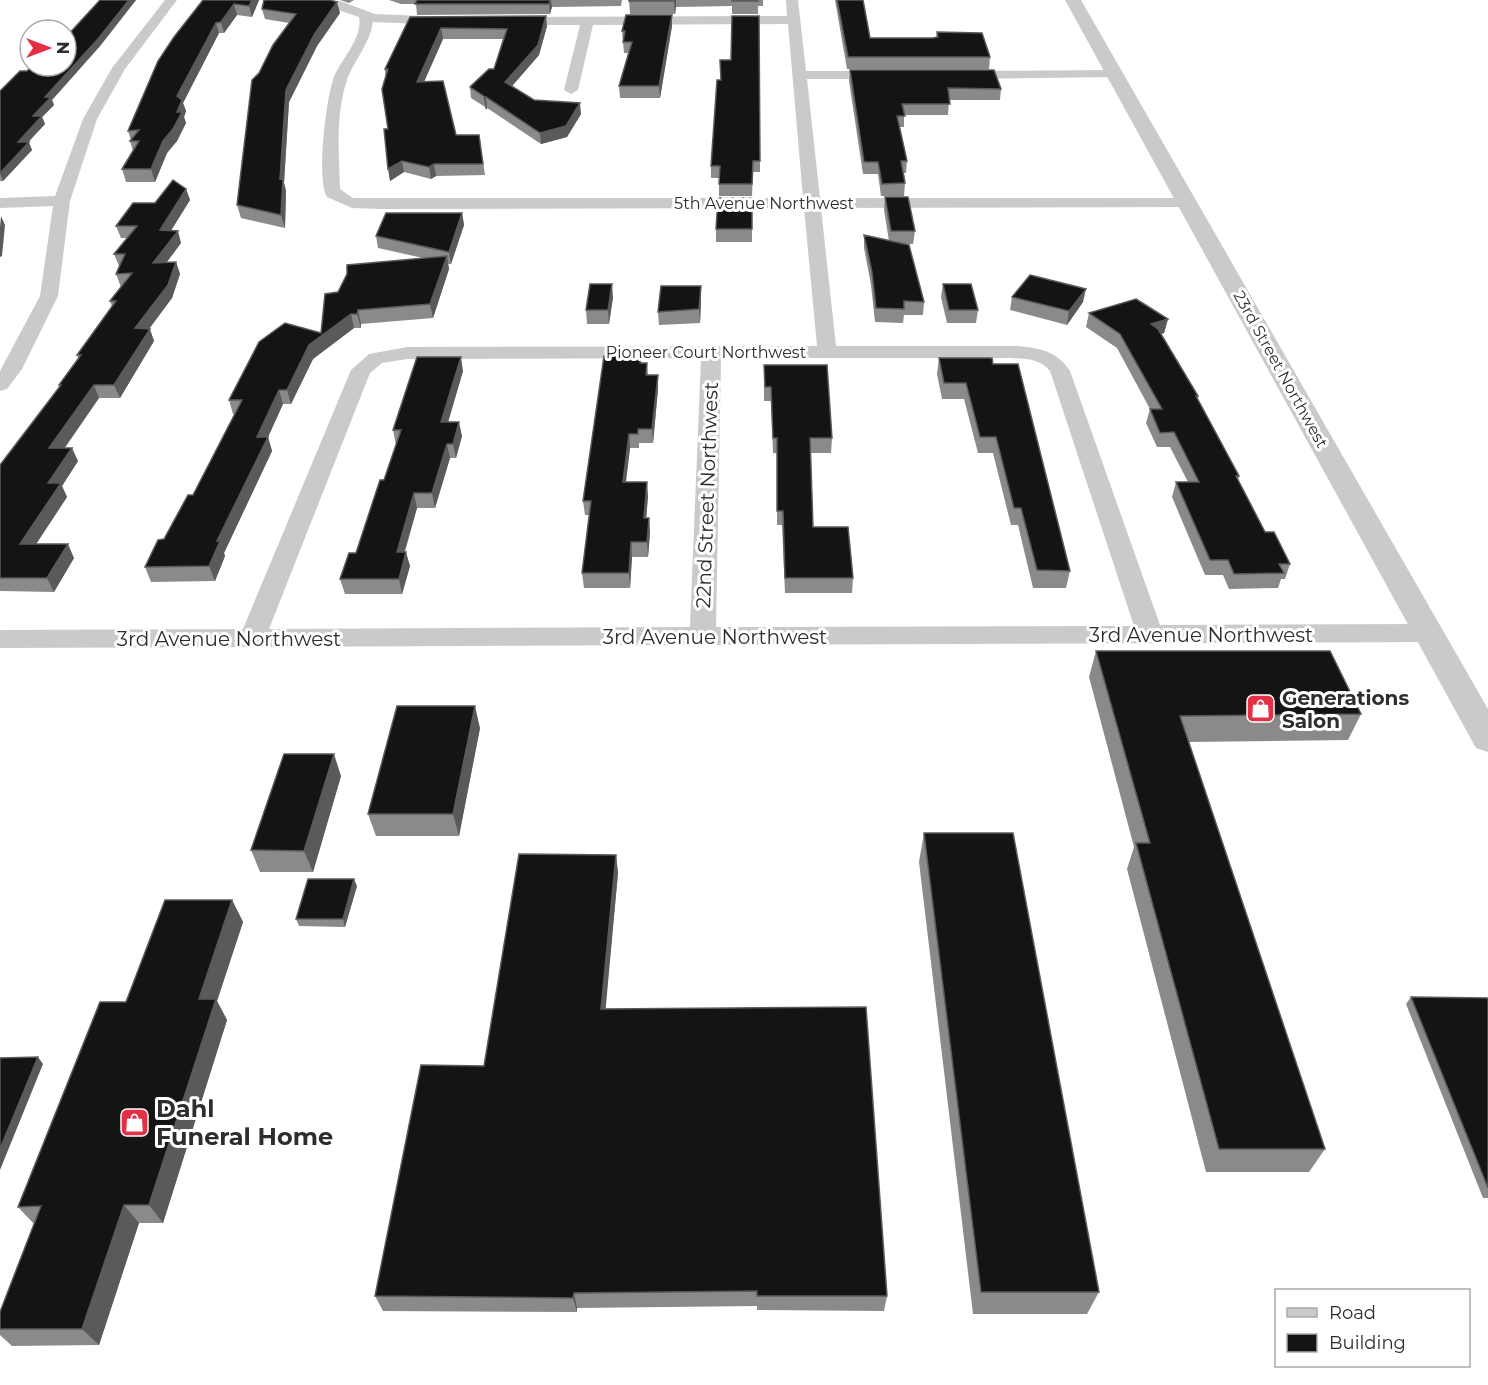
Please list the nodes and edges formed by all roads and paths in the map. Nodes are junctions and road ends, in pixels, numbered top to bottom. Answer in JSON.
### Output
{"nodes":[{"id":1,"x":171,"y":0,"type":"edge"},
{"id":2,"x":314,"y":0,"type":"edge"},
{"id":3,"x":792,"y":0,"type":"edge"},
{"id":4,"x":1073,"y":0,"type":"edge"},
{"id":5,"x":365,"y":15,"type":"junction"},
{"id":6,"x":794,"y":20,"type":"junction"},
{"id":7,"x":458,"y":21,"type":"edge"},
{"id":8,"x":493,"y":21,"type":"edge"},
{"id":9,"x":587,"y":21,"type":"junction"},
{"id":10,"x":1115,"y":74,"type":"junction"},
{"id":11,"x":800,"y":75,"type":"junction"},
{"id":12,"x":905,"y":75,"type":"edge"},
{"id":13,"x":940,"y":75,"type":"edge"},
{"id":14,"x":571,"y":90,"type":"dead end"},
{"id":15,"x":62,"y":201,"type":"junction"},
{"id":16,"x":0,"y":202,"type":"edge"},
{"id":17,"x":1187,"y":202,"type":"junction"},
{"id":18,"x":812,"y":203,"type":"junction"},
{"id":19,"x":827,"y":352,"type":"junction"},
{"id":20,"x":711,"y":353,"type":"junction"},
{"id":21,"x":0,"y":385,"type":"edge"},
{"id":22,"x":1429,"y":633,"type":"junction"},
{"id":23,"x":1150,"y":635,"type":"junction"},
{"id":24,"x":703,"y":637,"type":"junction"},
{"id":25,"x":0,"y":639,"type":"edge"},
{"id":26,"x":252,"y":639,"type":"junction"},
{"id":27,"x":1488,"y":739,"type":"edge"}],
"edges":[{"from":1,"to":15,"type":"street"},
{"from":2,"to":5,"type":"street"},
{"from":3,"to":6,"type":"street"},
{"from":4,"to":10,"type":"street","name":"23rd Street Northwest"},
{"from":5,"to":7,"type":"street"},
{"from":5,"to":18,"type":"street","name":"5th Avenue Northwest"},
{"from":6,"to":9,"type":"street"},
{"from":6,"to":11,"type":"street"},
{"from":8,"to":9,"type":"street"},
{"from":9,"to":14,"type":"street"},
{"from":10,"to":13,"type":"street"},
{"from":10,"to":17,"type":"street","name":"23rd Street Northwest"},
{"from":11,"to":12,"type":"street"},
{"from":11,"to":18,"type":"street"},
{"from":15,"to":16,"type":"street"},
{"from":15,"to":21,"type":"street"},
{"from":17,"to":18,"type":"street","name":"5th Avenue Northwest"},
{"from":17,"to":22,"type":"street","name":"23rd Street Northwest"},
{"from":18,"to":19,"type":"street"},
{"from":19,"to":20,"type":"street","name":"Pioneer Court Northwest"},
{"from":19,"to":23,"type":"street","name":"Pioneer Court Northwest"},
{"from":20,"to":24,"type":"street","name":"22nd Street Northwest"},
{"from":20,"to":26,"type":"street","name":"Pioneer Court Northwest"},
{"from":22,"to":23,"type":"street","name":"3rd Avenue Northwest"},
{"from":22,"to":27,"type":"street","name":"23rd Street Northwest"},
{"from":23,"to":24,"type":"street","name":"3rd Avenue Northwest"},
{"from":24,"to":26,"type":"street","name":"3rd Avenue Northwest"},
{"from":25,"to":26,"type":"street","name":"3rd Avenue Northwest"}]}
